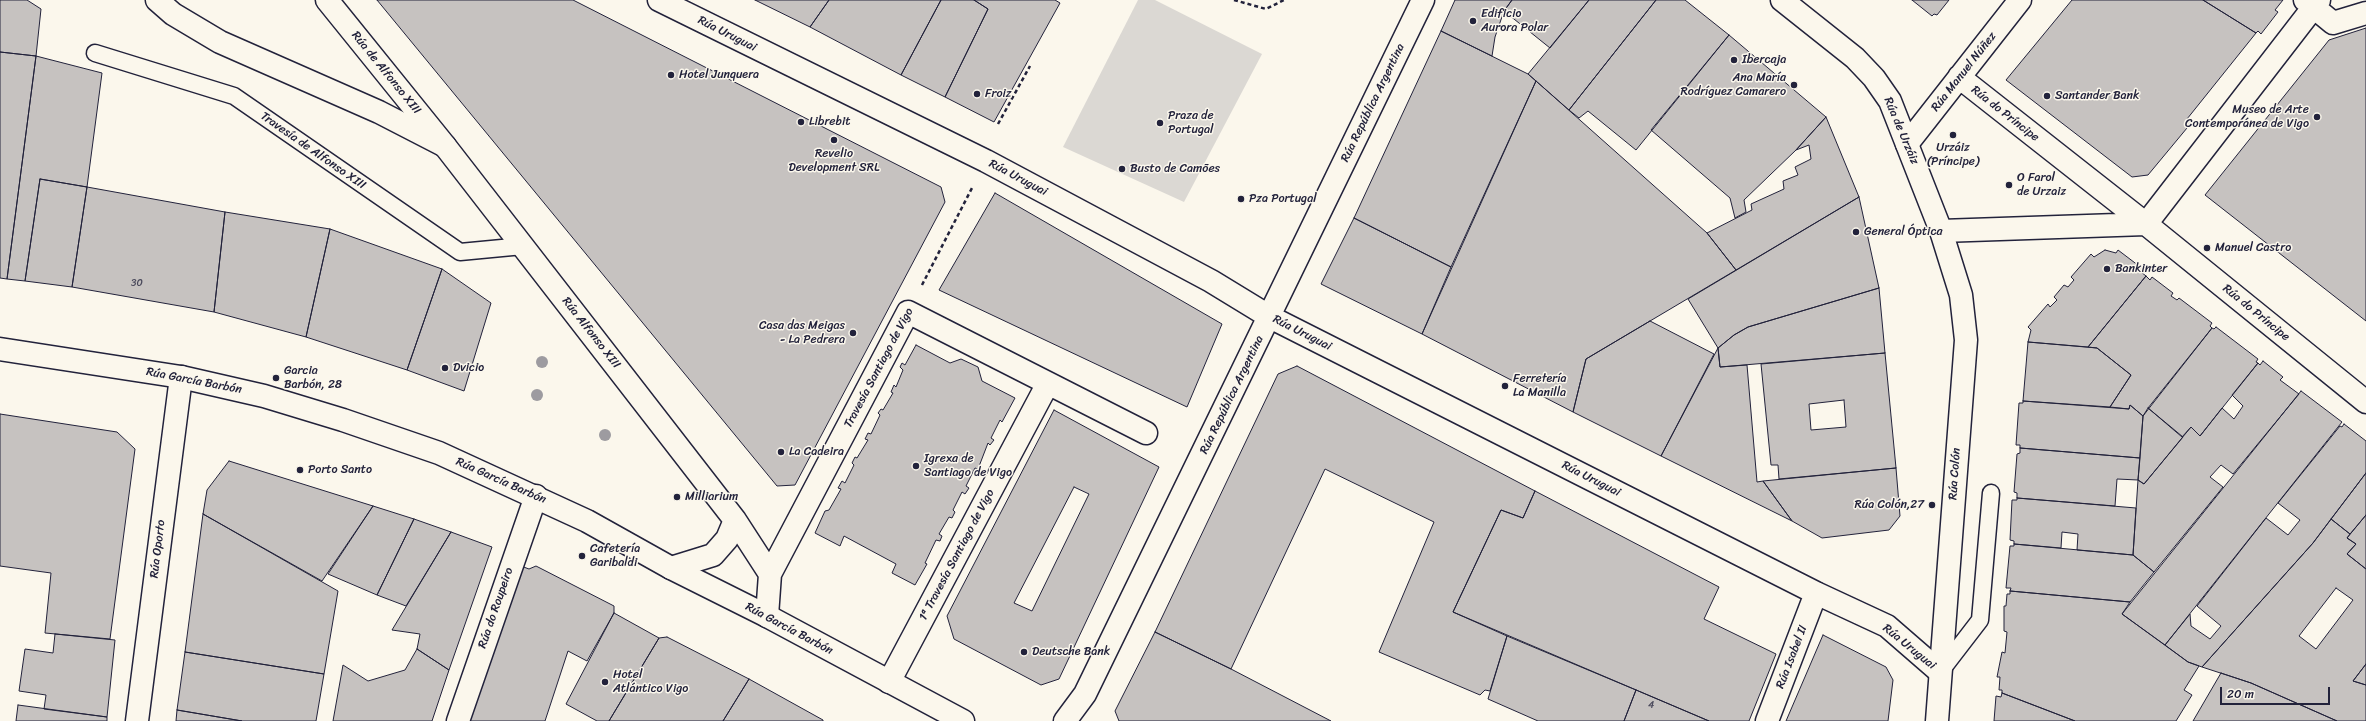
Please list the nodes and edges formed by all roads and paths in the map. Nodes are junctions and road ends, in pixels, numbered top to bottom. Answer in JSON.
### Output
{"nodes":[{"id":1,"x":157,"y":0,"type":"edge"},
{"id":2,"x":327,"y":0,"type":"edge"},
{"id":3,"x":1234,"y":0,"type":"edge"},
{"id":4,"x":1284,"y":0,"type":"edge"},
{"id":5,"x":1423,"y":0,"type":"edge"},
{"id":6,"x":1782,"y":0,"type":"edge"},
{"id":7,"x":2020,"y":0,"type":"edge"},
{"id":8,"x":2312,"y":2,"type":"edge"},
{"id":9,"x":672,"y":3,"type":"edge"},
{"id":10,"x":2366,"y":12,"type":"edge"},
{"id":11,"x":95,"y":53,"type":"dead end"},
{"id":12,"x":1030,"y":66,"type":"dead end"},
{"id":13,"x":1959,"y":78,"type":"junction"},
{"id":14,"x":998,"y":124,"type":"dead end"},
{"id":15,"x":1907,"y":144,"type":"junction"},
{"id":16,"x":445,"y":146,"type":"junction"},
{"id":17,"x":986,"y":161,"type":"junction"},
{"id":18,"x":2146,"y":224,"type":"junction"},
{"id":19,"x":1941,"y":231,"type":"junction"},
{"id":20,"x":523,"y":246,"type":"junction"},
{"id":21,"x":908,"y":312,"type":"junction"},
{"id":22,"x":1270,"y":317,"type":"junction"},
{"id":23,"x":0,"y":349,"type":"edge"},
{"id":24,"x":181,"y":377,"type":"junction"},
{"id":25,"x":1047,"y":385,"type":"junction"},
{"id":26,"x":2366,"y":402,"type":"edge"},
{"id":27,"x":1146,"y":433,"type":"dead end"},
{"id":28,"x":1991,"y":493,"type":"dead end"},
{"id":29,"x":536,"y":496,"type":"junction"},
{"id":30,"x":736,"y":520,"type":"junction"},
{"id":31,"x":671,"y":568,"type":"junction"},
{"id":32,"x":770,"y":574,"type":"junction"},
{"id":33,"x":1816,"y":593,"type":"junction"},
{"id":34,"x":768,"y":616,"type":"junction"},
{"id":35,"x":1940,"y":672,"type":"junction"},
{"id":36,"x":889,"y":682,"type":"junction"},
{"id":37,"x":137,"y":721,"type":"edge"},
{"id":38,"x":458,"y":721,"type":"edge"},
{"id":39,"x":962,"y":721,"type":"edge"},
{"id":40,"x":1066,"y":721,"type":"edge"},
{"id":41,"x":1767,"y":721,"type":"edge"},
{"id":42,"x":1937,"y":721,"type":"edge"}],
"edges":[{"from":1,"to":16,"type":"main road"},
{"from":2,"to":16,"type":"main road","name":"Rúa de Alfonso XIII"},
{"from":3,"to":4,"type":"path"},
{"from":5,"to":22,"type":"main road","name":"Rúa República Argentina"},
{"from":6,"to":15,"type":"main road","name":"Rúa de Urzáiz"},
{"from":7,"to":13,"type":"main road","name":"Rúa Manuel Núñez"},
{"from":8,"to":10,"type":"main road"},
{"from":8,"to":18,"type":"main road"},
{"from":9,"to":17,"type":"main road","name":"Rúa Uruguai"},
{"from":11,"to":20,"type":"lane","name":"Travesía de Alfonso XIII"},
{"from":12,"to":14,"type":"path"},
{"from":13,"to":15,"type":"main road","name":"Rúa Manuel Núñez"},
{"from":13,"to":18,"type":"main road","name":"Rúa do Príncipe"},
{"from":15,"to":19,"type":"main road","name":"Rúa de Urzáiz"},
{"from":16,"to":20,"type":"main road","name":"Rúa Alfonso XIII"},
{"from":17,"to":21,"type":"path","name":"Travesía Santiago de Vigo"},
{"from":17,"to":22,"type":"main road","name":"Rúa Uruguai"},
{"from":18,"to":19,"type":"main road"},
{"from":18,"to":26,"type":"main road","name":"Rúa do Príncipe"},
{"from":19,"to":35,"type":"main road","name":"Rúa Colón"},
{"from":20,"to":30,"type":"main road","name":"Rúa Alfonso XIII"},
{"from":21,"to":25,"type":"main road"},
{"from":21,"to":32,"type":"main road","name":"Travesía Santiago de Vigo"},
{"from":22,"to":33,"type":"main road","name":"Rúa Uruguai"},
{"from":22,"to":40,"type":"main road","name":"Rúa República Argentina"},
{"from":23,"to":24,"type":"main road","name":"Rúa García Barbón"},
{"from":24,"to":29,"type":"main road","name":"Rúa García Barbón"},
{"from":24,"to":37,"type":"main road","name":"Rúa Oporto"},
{"from":25,"to":27,"type":"main road"},
{"from":25,"to":36,"type":"main road","name":"1ª Travesía Santiago de Vigo"},
{"from":28,"to":35,"type":"lane"},
{"from":29,"to":31,"type":"main road","name":"Rúa García Barbón"},
{"from":29,"to":38,"type":"main road","name":"Rúa do Roupeiro"},
{"from":30,"to":31,"type":"main road"},
{"from":30,"to":32,"type":"main road","name":"Rúa Alfonso XIII"},
{"from":31,"to":34,"type":"main road","name":"Rúa García Barbón"},
{"from":32,"to":34,"type":"main road"},
{"from":33,"to":35,"type":"main road","name":"Rúa Uruguai"},
{"from":33,"to":41,"type":"main road","name":"Rúa Isabel II"},
{"from":34,"to":36,"type":"main road","name":"Rúa García Barbón"},
{"from":35,"to":42,"type":"main road","name":"Rúa Colón"},
{"from":36,"to":39,"type":"main road","name":"Rúa García Barbón"}]}
